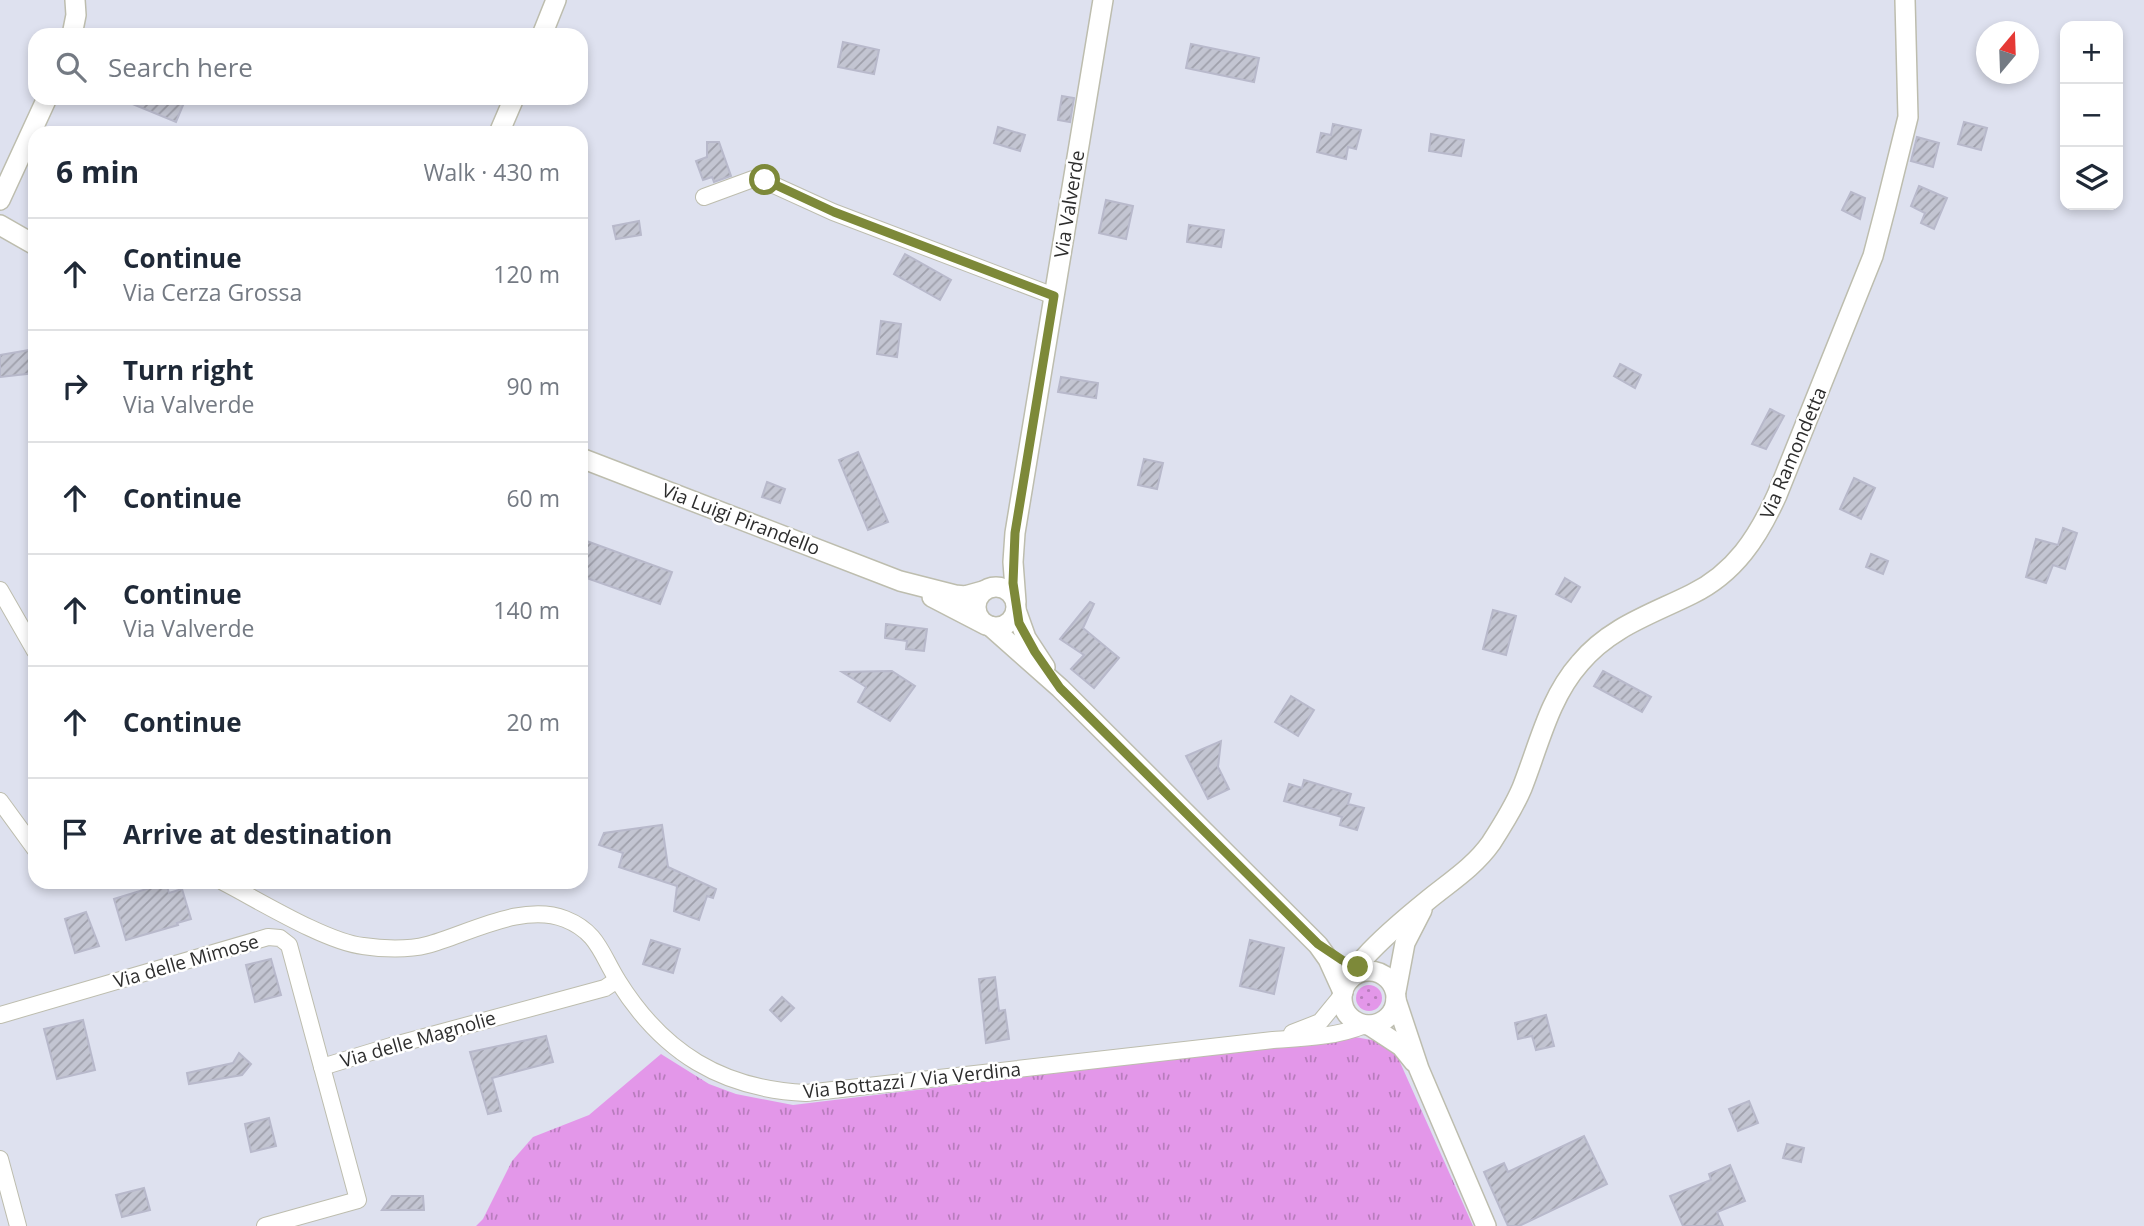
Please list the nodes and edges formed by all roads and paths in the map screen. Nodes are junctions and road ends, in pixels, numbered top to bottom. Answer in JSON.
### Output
{"nodes":[{"id":1,"x":75,"y":0,"type":"edge"},
{"id":2,"x":556,"y":0,"type":"edge"},
{"id":3,"x":1103,"y":0,"type":"edge"},
{"id":4,"x":1905,"y":0,"type":"edge"},
{"id":5,"x":73,"y":28,"type":"edge"},
{"id":6,"x":545,"y":28,"type":"edge"},
{"id":7,"x":44,"y":105,"type":"edge"},
{"id":8,"x":511,"y":105,"type":"edge"},
{"id":9,"x":34,"y":126,"type":"edge"},
{"id":10,"x":502,"y":126,"type":"edge"},
{"id":11,"x":28,"y":140,"type":"edge"},
{"id":12,"x":704,"y":197,"type":"dead end"},
{"id":13,"x":0,"y":201,"type":"edge"},
{"id":14,"x":0,"y":225,"type":"edge"},
{"id":15,"x":28,"y":241,"type":"edge"},
{"id":16,"x":1054,"y":296,"type":"junction"},
{"id":17,"x":588,"y":461,"type":"edge"},
{"id":18,"x":1015,"y":533,"type":"junction"},
{"id":19,"x":900,"y":581,"type":"junction"},
{"id":20,"x":987,"y":589,"type":"junction"},
{"id":21,"x":0,"y":590,"type":"edge"},
{"id":22,"x":1016,"y":606,"type":"junction"},
{"id":23,"x":988,"y":626,"type":"junction"},
{"id":24,"x":28,"y":639,"type":"edge"},
{"id":25,"x":1060,"y":688,"type":"junction"},
{"id":26,"x":0,"y":801,"type":"edge"},
{"id":27,"x":28,"y":839,"type":"edge"},
{"id":28,"x":237,"y":889,"type":"edge"},
{"id":29,"x":1427,"y":900,"type":"junction"},
{"id":30,"x":1318,"y":944,"type":"junction"},
{"id":31,"x":617,"y":980,"type":"junction"},
{"id":32,"x":1349,"y":983,"type":"junction"},
{"id":33,"x":1396,"y":996,"type":"junction"},
{"id":34,"x":0,"y":1015,"type":"edge"},
{"id":35,"x":1367,"y":1025,"type":"junction"},
{"id":36,"x":1273,"y":1040,"type":"junction"},
{"id":37,"x":322,"y":1067,"type":"junction"},
{"id":38,"x":1419,"y":1069,"type":"junction"},
{"id":39,"x":0,"y":1159,"type":"edge"},
{"id":40,"x":18,"y":1226,"type":"edge"},
{"id":41,"x":265,"y":1226,"type":"edge"},
{"id":42,"x":1486,"y":1226,"type":"edge"}],
"edges":[{"from":1,"to":5,"type":"street"},
{"from":2,"to":6,"type":"street"},
{"from":3,"to":16,"type":"street","name":"Via Valverde"},
{"from":4,"to":29,"type":"street","name":"Via Ramondetta"},
{"from":7,"to":9,"type":"street"},
{"from":8,"to":10,"type":"street"},
{"from":11,"to":13,"type":"street"},
{"from":12,"to":16,"type":"street"},
{"from":14,"to":15,"type":"street"},
{"from":16,"to":18,"type":"street","name":"Via Valverde"},
{"from":17,"to":19,"type":"street","name":"Via Luigi Pirandello"},
{"from":18,"to":20,"type":"street"},
{"from":18,"to":22,"type":"street"},
{"from":19,"to":20,"type":"street"},
{"from":19,"to":23,"type":"street"},
{"from":20,"to":22,"type":"street"},
{"from":20,"to":23,"type":"street"},
{"from":21,"to":24,"type":"street"},
{"from":22,"to":23,"type":"street"},
{"from":22,"to":25,"type":"street"},
{"from":23,"to":25,"type":"street"},
{"from":25,"to":30,"type":"street"},
{"from":26,"to":27,"type":"street"},
{"from":28,"to":31,"type":"street","name":"Via Bottazzi / Via Verdina"},
{"from":29,"to":32,"type":"street","name":"Via Ramondetta"},
{"from":29,"to":33,"type":"street"},
{"from":30,"to":32,"type":"street"},
{"from":30,"to":32,"type":"street"},
{"from":31,"to":36,"type":"street","name":"Via Bottazzi / Via Verdina"},
{"from":31,"to":37,"type":"street","name":"Via delle Magnolie"},
{"from":32,"to":33,"type":"street"},
{"from":32,"to":35,"type":"street"},
{"from":32,"to":36,"type":"street"},
{"from":33,"to":35,"type":"street"},
{"from":33,"to":38,"type":"street"},
{"from":34,"to":37,"type":"street","name":"Via delle Mimose"},
{"from":35,"to":36,"type":"street"},
{"from":35,"to":38,"type":"street"},
{"from":37,"to":41,"type":"street","name":"Via delle Magnolie"},
{"from":38,"to":42,"type":"street"},
{"from":39,"to":40,"type":"street"}]}
